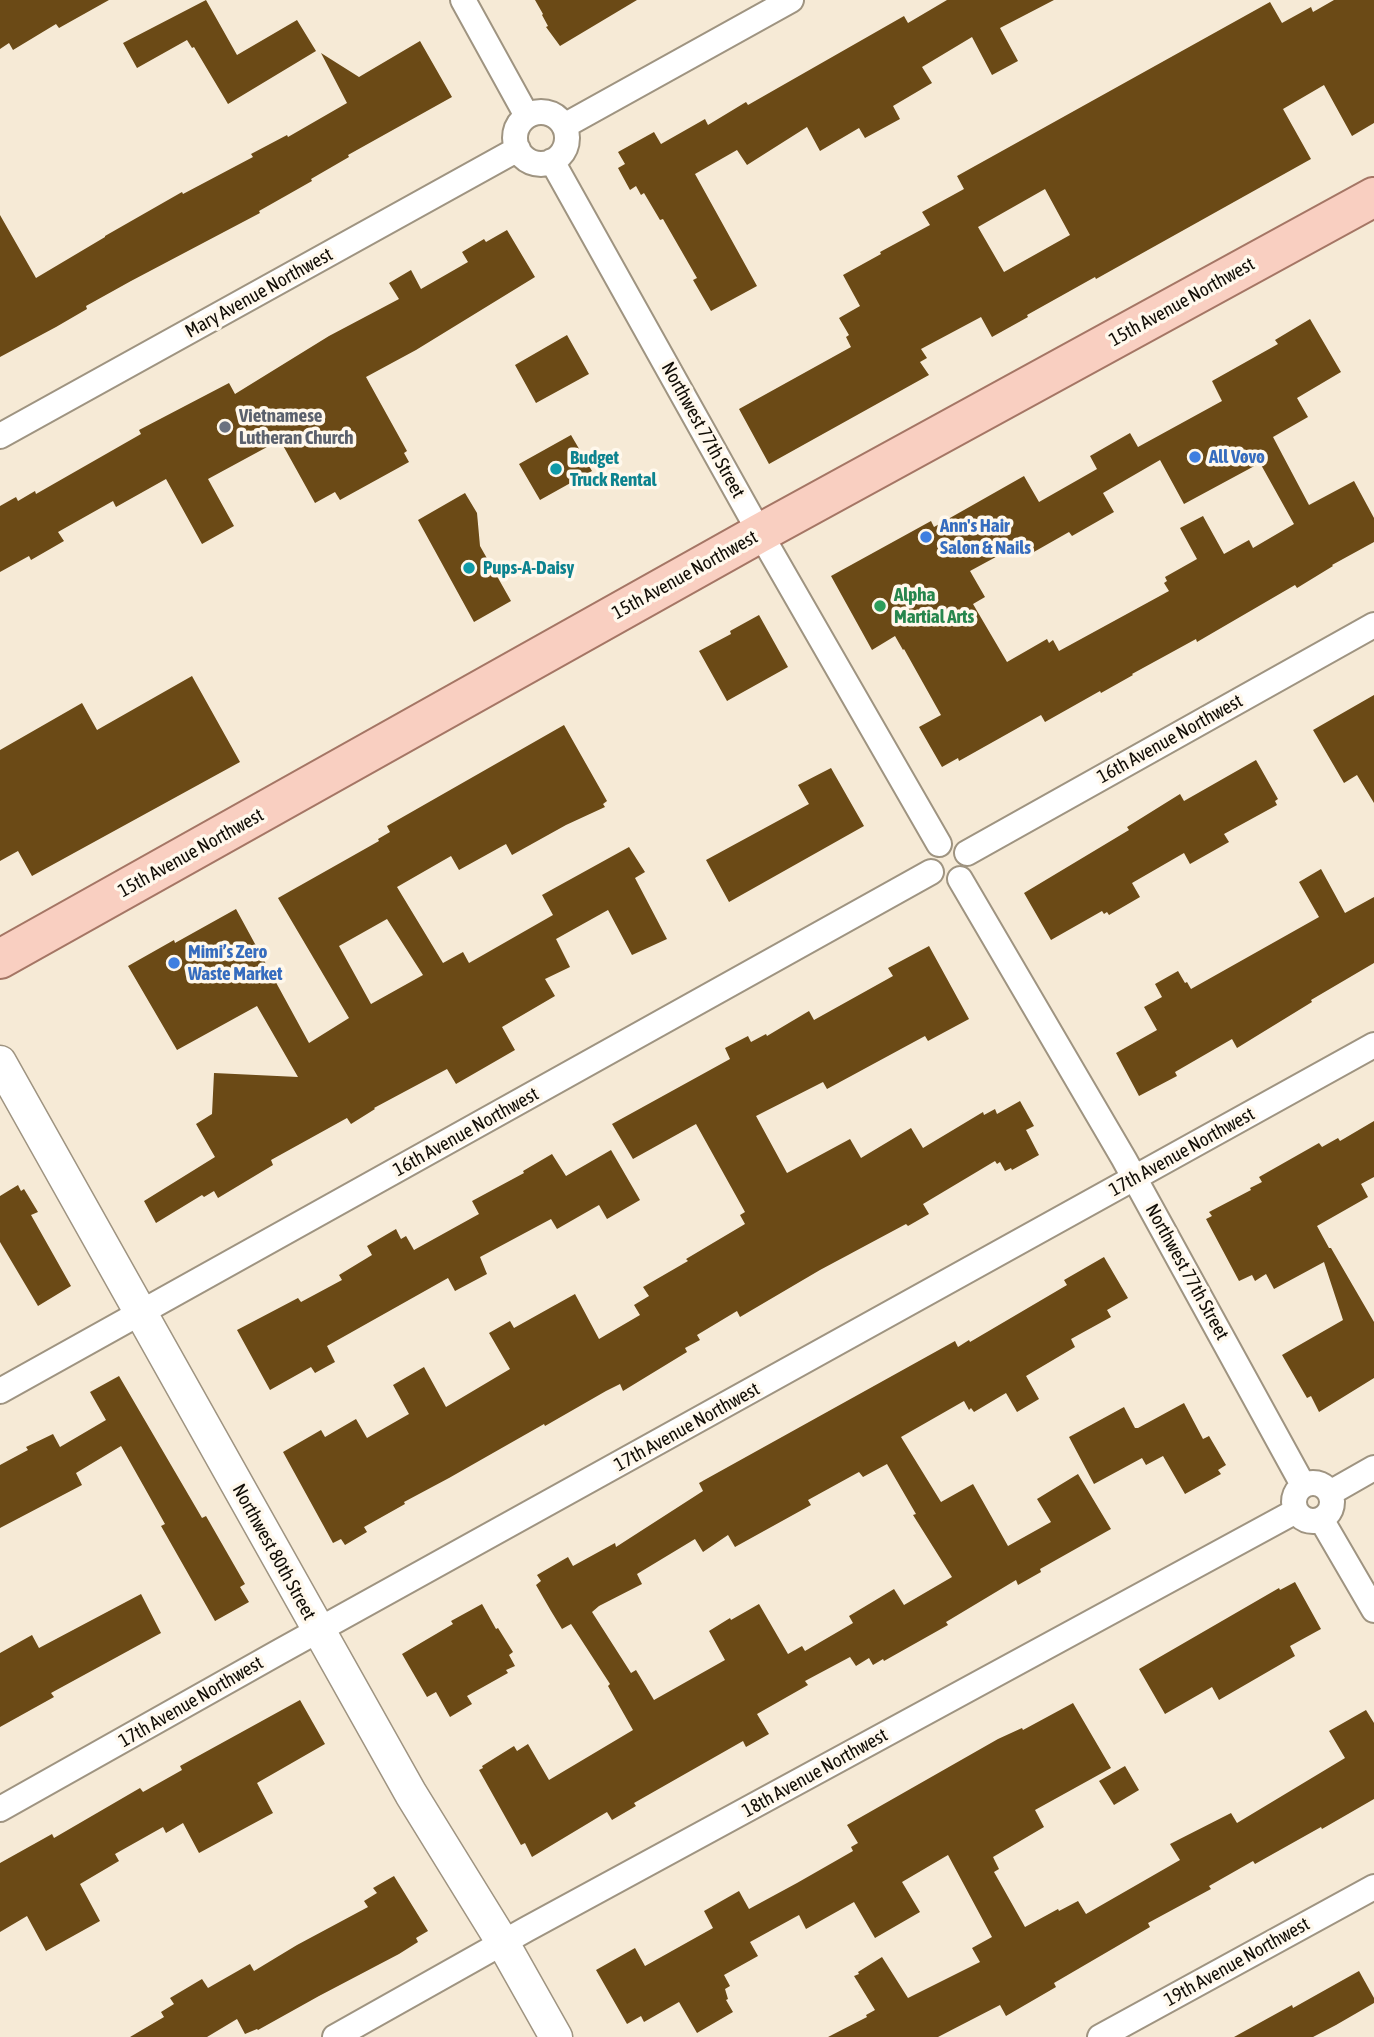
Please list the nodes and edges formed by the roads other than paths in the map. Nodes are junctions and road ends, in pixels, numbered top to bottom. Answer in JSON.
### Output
{"nodes":[{"id":1,"x":463,"y":0,"type":"edge"},
{"id":2,"x":792,"y":0,"type":"edge"},
{"id":3,"x":527,"y":116,"type":"junction"},
{"id":4,"x":564,"y":126,"type":"junction"},
{"id":5,"x":518,"y":149,"type":"junction"},
{"id":6,"x":552,"y":161,"type":"junction"},
{"id":7,"x":1374,"y":197,"type":"edge"},
{"id":8,"x":0,"y":436,"type":"edge"},
{"id":9,"x":760,"y":533,"type":"junction"},
{"id":10,"x":1374,"y":625,"type":"edge"},
{"id":11,"x":939,"y":844,"type":"junction"},
{"id":12,"x":967,"y":853,"type":"junction"},
{"id":13,"x":931,"y":872,"type":"junction"},
{"id":14,"x":960,"y":879,"type":"junction"},
{"id":15,"x":0,"y":959,"type":"edge"},
{"id":16,"x":1374,"y":1045,"type":"edge"},
{"id":17,"x":0,"y":1062,"type":"edge"},
{"id":18,"x":1135,"y":1178,"type":"junction"},
{"id":19,"x":141,"y":1314,"type":"junction"},
{"id":20,"x":0,"y":1391,"type":"edge"},
{"id":21,"x":1374,"y":1468,"type":"edge"},
{"id":22,"x":1303,"y":1485,"type":"junction"},
{"id":23,"x":1329,"y":1493,"type":"junction"},
{"id":24,"x":1296,"y":1511,"type":"junction"},
{"id":25,"x":1321,"y":1519,"type":"junction"},
{"id":26,"x":1374,"y":1610,"type":"edge"},
{"id":27,"x":318,"y":1631,"type":"junction"},
{"id":28,"x":0,"y":1809,"type":"edge"},
{"id":29,"x":1374,"y":1887,"type":"edge"},
{"id":30,"x":503,"y":1942,"type":"junction"},
{"id":31,"x":334,"y":2037,"type":"edge"},
{"id":32,"x":556,"y":2037,"type":"edge"},
{"id":33,"x":1100,"y":2037,"type":"edge"}],
"edges":[{"from":1,"to":3,"type":"street"},
{"from":2,"to":4,"type":"street"},
{"from":3,"to":4,"type":"street"},
{"from":3,"to":5,"type":"street"},
{"from":4,"to":6,"type":"street"},
{"from":5,"to":6,"type":"street"},
{"from":5,"to":8,"type":"street","name":"Mary Avenue Northwest"},
{"from":6,"to":9,"type":"street","name":"Northwest 77th Street"},
{"from":7,"to":9,"type":"main road","name":"15th Avenue Northwest"},
{"from":9,"to":11,"type":"street","name":"Northwest 77th Street"},
{"from":9,"to":15,"type":"main road","name":"15th Avenue Northwest"},
{"from":10,"to":12,"type":"street","name":"16th Avenue Northwest"},
{"from":11,"to":12,"type":"street"},
{"from":11,"to":13,"type":"street"},
{"from":12,"to":14,"type":"street"},
{"from":13,"to":14,"type":"street"},
{"from":13,"to":19,"type":"street","name":"16th Avenue Northwest"},
{"from":14,"to":18,"type":"street","name":"Northwest 77th Street"},
{"from":16,"to":18,"type":"street","name":"17th Avenue Northwest"},
{"from":17,"to":19,"type":"street","name":"Northwest 80th Street"},
{"from":18,"to":22,"type":"street","name":"Northwest 77th Street"},
{"from":18,"to":27,"type":"street","name":"17th Avenue Northwest"},
{"from":19,"to":20,"type":"street","name":"16th Avenue Northwest"},
{"from":19,"to":27,"type":"street","name":"Northwest 80th Street"},
{"from":21,"to":23,"type":"street"},
{"from":22,"to":23,"type":"street"},
{"from":22,"to":24,"type":"street"},
{"from":23,"to":25,"type":"street"},
{"from":24,"to":25,"type":"street"},
{"from":24,"to":30,"type":"street","name":"18th Avenue Northwest"},
{"from":25,"to":26,"type":"street"},
{"from":27,"to":28,"type":"street","name":"17th Avenue Northwest"},
{"from":27,"to":30,"type":"street","name":"Northwest 80th Street"},
{"from":29,"to":33,"type":"street","name":"19th Avenue Northwest"},
{"from":30,"to":31,"type":"street","name":"18th Avenue Northwest"},
{"from":30,"to":32,"type":"street","name":"Northwest 80th Street"}]}
